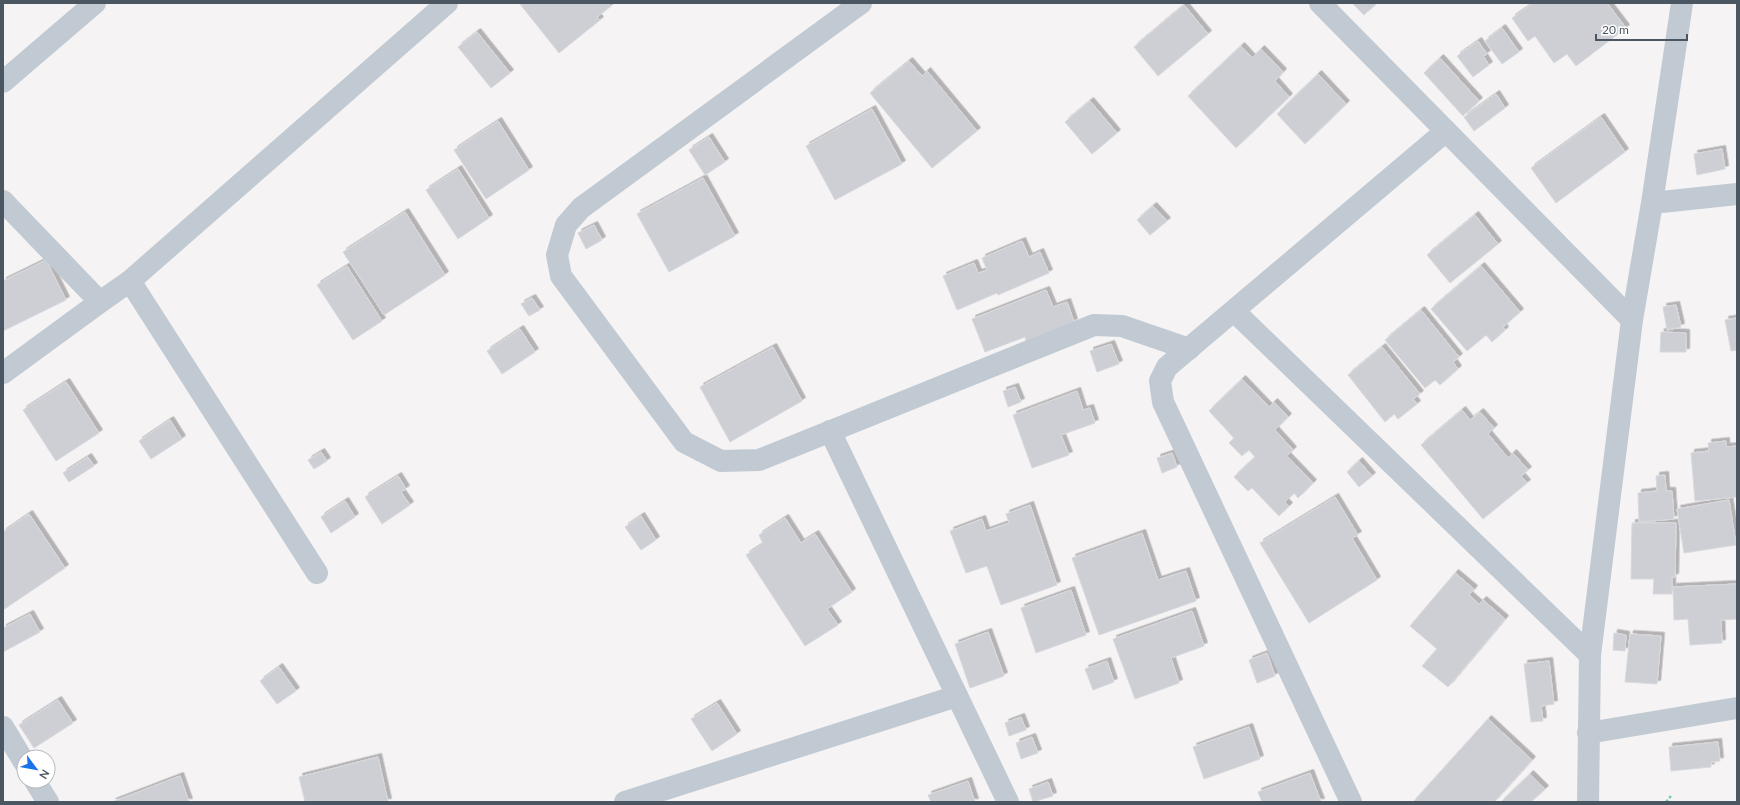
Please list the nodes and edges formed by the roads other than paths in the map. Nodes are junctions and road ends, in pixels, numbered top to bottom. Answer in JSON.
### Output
{"nodes":[{"id":1,"x":95,"y":3,"type":"edge"},
{"id":2,"x":447,"y":3,"type":"edge"},
{"id":3,"x":861,"y":3,"type":"edge"},
{"id":4,"x":1320,"y":3,"type":"edge"},
{"id":5,"x":1682,"y":3,"type":"edge"},
{"id":6,"x":3,"y":82,"type":"edge"},
{"id":7,"x":1446,"y":132,"type":"junction"},
{"id":8,"x":1737,"y":194,"type":"edge"},
{"id":9,"x":3,"y":202,"type":"edge"},
{"id":10,"x":1652,"y":203,"type":"junction"},
{"id":11,"x":130,"y":281,"type":"junction"},
{"id":12,"x":100,"y":302,"type":"junction"},
{"id":13,"x":1234,"y":310,"type":"junction"},
{"id":14,"x":1632,"y":320,"type":"junction"},
{"id":15,"x":1189,"y":349,"type":"junction"},
{"id":16,"x":3,"y":373,"type":"edge"},
{"id":17,"x":830,"y":431,"type":"junction"},
{"id":18,"x":317,"y":573,"type":"dead end"},
{"id":19,"x":1590,"y":655,"type":"junction"},
{"id":20,"x":957,"y":696,"type":"junction"},
{"id":21,"x":1737,"y":708,"type":"edge"},
{"id":22,"x":3,"y":727,"type":"edge"},
{"id":23,"x":1588,"y":733,"type":"junction"},
{"id":24,"x":16,"y":749,"type":"edge"},
{"id":25,"x":40,"y":789,"type":"edge"},
{"id":26,"x":48,"y":802,"type":"edge"},
{"id":27,"x":625,"y":802,"type":"edge"},
{"id":28,"x":1008,"y":802,"type":"edge"},
{"id":29,"x":1351,"y":802,"type":"edge"},
{"id":30,"x":1588,"y":802,"type":"edge"}],
"edges":[{"from":1,"to":6,"type":"street"},
{"from":2,"to":11,"type":"street"},
{"from":3,"to":17,"type":"street"},
{"from":4,"to":7,"type":"street"},
{"from":5,"to":10,"type":"street"},
{"from":7,"to":13,"type":"street"},
{"from":7,"to":14,"type":"street"},
{"from":8,"to":10,"type":"street"},
{"from":9,"to":12,"type":"street"},
{"from":10,"to":14,"type":"street"},
{"from":11,"to":12,"type":"street"},
{"from":11,"to":18,"type":"street"},
{"from":12,"to":16,"type":"street"},
{"from":13,"to":15,"type":"street"},
{"from":13,"to":19,"type":"street"},
{"from":14,"to":19,"type":"street"},
{"from":15,"to":17,"type":"street"},
{"from":15,"to":29,"type":"street"},
{"from":17,"to":20,"type":"street"},
{"from":19,"to":23,"type":"street"},
{"from":20,"to":27,"type":"street"},
{"from":20,"to":28,"type":"street"},
{"from":21,"to":23,"type":"street"},
{"from":22,"to":24,"type":"street"},
{"from":23,"to":30,"type":"street"},
{"from":25,"to":26,"type":"street"}]}
